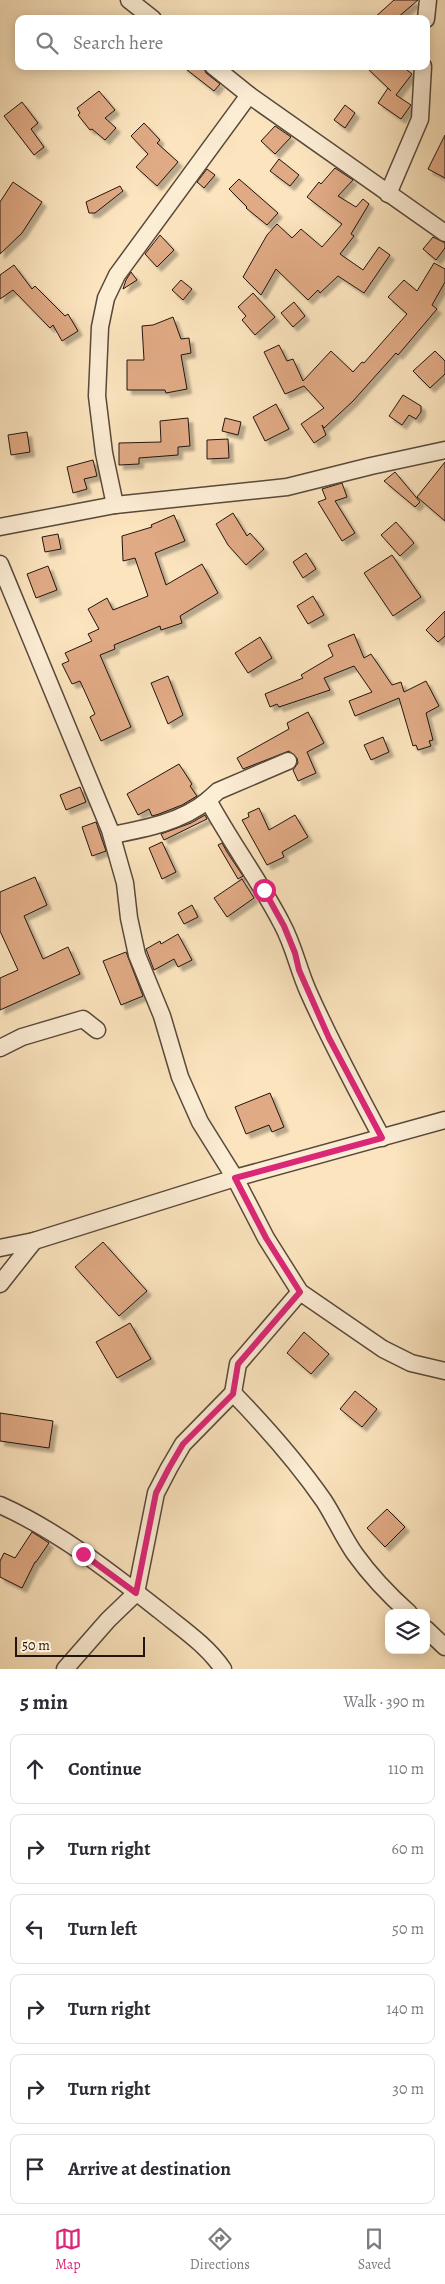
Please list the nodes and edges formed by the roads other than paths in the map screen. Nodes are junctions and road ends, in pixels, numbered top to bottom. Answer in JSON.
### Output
{"nodes":[{"id":1,"x":129,"y":0,"type":"edge"},
{"id":2,"x":428,"y":0,"type":"edge"},
{"id":3,"x":148,"y":15,"type":"edge"},
{"id":4,"x":426,"y":15,"type":"edge"},
{"id":5,"x":218,"y":70,"type":"edge"},
{"id":6,"x":423,"y":70,"type":"edge"},
{"id":7,"x":249,"y":95,"type":"junction"},
{"id":8,"x":388,"y":194,"type":"junction"},
{"id":9,"x":445,"y":233,"type":"edge"},
{"id":10,"x":445,"y":450,"type":"edge"},
{"id":11,"x":115,"y":505,"type":"junction"},
{"id":12,"x":0,"y":527,"type":"edge"},
{"id":13,"x":0,"y":564,"type":"edge"},
{"id":14,"x":288,"y":761,"type":"dead end"},
{"id":15,"x":208,"y":800,"type":"junction"},
{"id":16,"x":112,"y":835,"type":"junction"},
{"id":17,"x":97,"y":1030,"type":"dead end"},
{"id":18,"x":0,"y":1048,"type":"edge"},
{"id":19,"x":445,"y":1120,"type":"edge"},
{"id":20,"x":382,"y":1138,"type":"junction"},
{"id":21,"x":235,"y":1178,"type":"junction"},
{"id":22,"x":34,"y":1241,"type":"junction"},
{"id":23,"x":0,"y":1248,"type":"edge"},
{"id":24,"x":0,"y":1284,"type":"edge"},
{"id":25,"x":300,"y":1292,"type":"junction"},
{"id":26,"x":445,"y":1371,"type":"edge"},
{"id":27,"x":233,"y":1394,"type":"junction"},
{"id":28,"x":0,"y":1504,"type":"edge"},
{"id":29,"x":136,"y":1593,"type":"junction"},
{"id":30,"x":405,"y":1609,"type":"edge"},
{"id":31,"x":430,"y":1633,"type":"edge"},
{"id":32,"x":445,"y":1647,"type":"edge"},
{"id":33,"x":65,"y":1669,"type":"edge"},
{"id":34,"x":223,"y":1669,"type":"edge"}],
"edges":[{"from":1,"to":3,"type":"street"},
{"from":2,"to":4,"type":"street"},
{"from":5,"to":7,"type":"street"},
{"from":6,"to":8,"type":"street"},
{"from":7,"to":8,"type":"street"},
{"from":7,"to":11,"type":"street"},
{"from":8,"to":9,"type":"street"},
{"from":10,"to":11,"type":"street"},
{"from":11,"to":12,"type":"street"},
{"from":13,"to":16,"type":"street"},
{"from":14,"to":15,"type":"street"},
{"from":15,"to":16,"type":"street"},
{"from":15,"to":20,"type":"street"},
{"from":16,"to":21,"type":"street"},
{"from":17,"to":18,"type":"street"},
{"from":19,"to":20,"type":"street"},
{"from":20,"to":21,"type":"street"},
{"from":21,"to":22,"type":"street"},
{"from":21,"to":25,"type":"street"},
{"from":22,"to":23,"type":"street"},
{"from":22,"to":24,"type":"street"},
{"from":25,"to":26,"type":"street"},
{"from":25,"to":27,"type":"street"},
{"from":27,"to":29,"type":"street"},
{"from":27,"to":30,"type":"street"},
{"from":28,"to":29,"type":"street"},
{"from":29,"to":33,"type":"street"},
{"from":29,"to":34,"type":"street"},
{"from":31,"to":32,"type":"street"}]}
